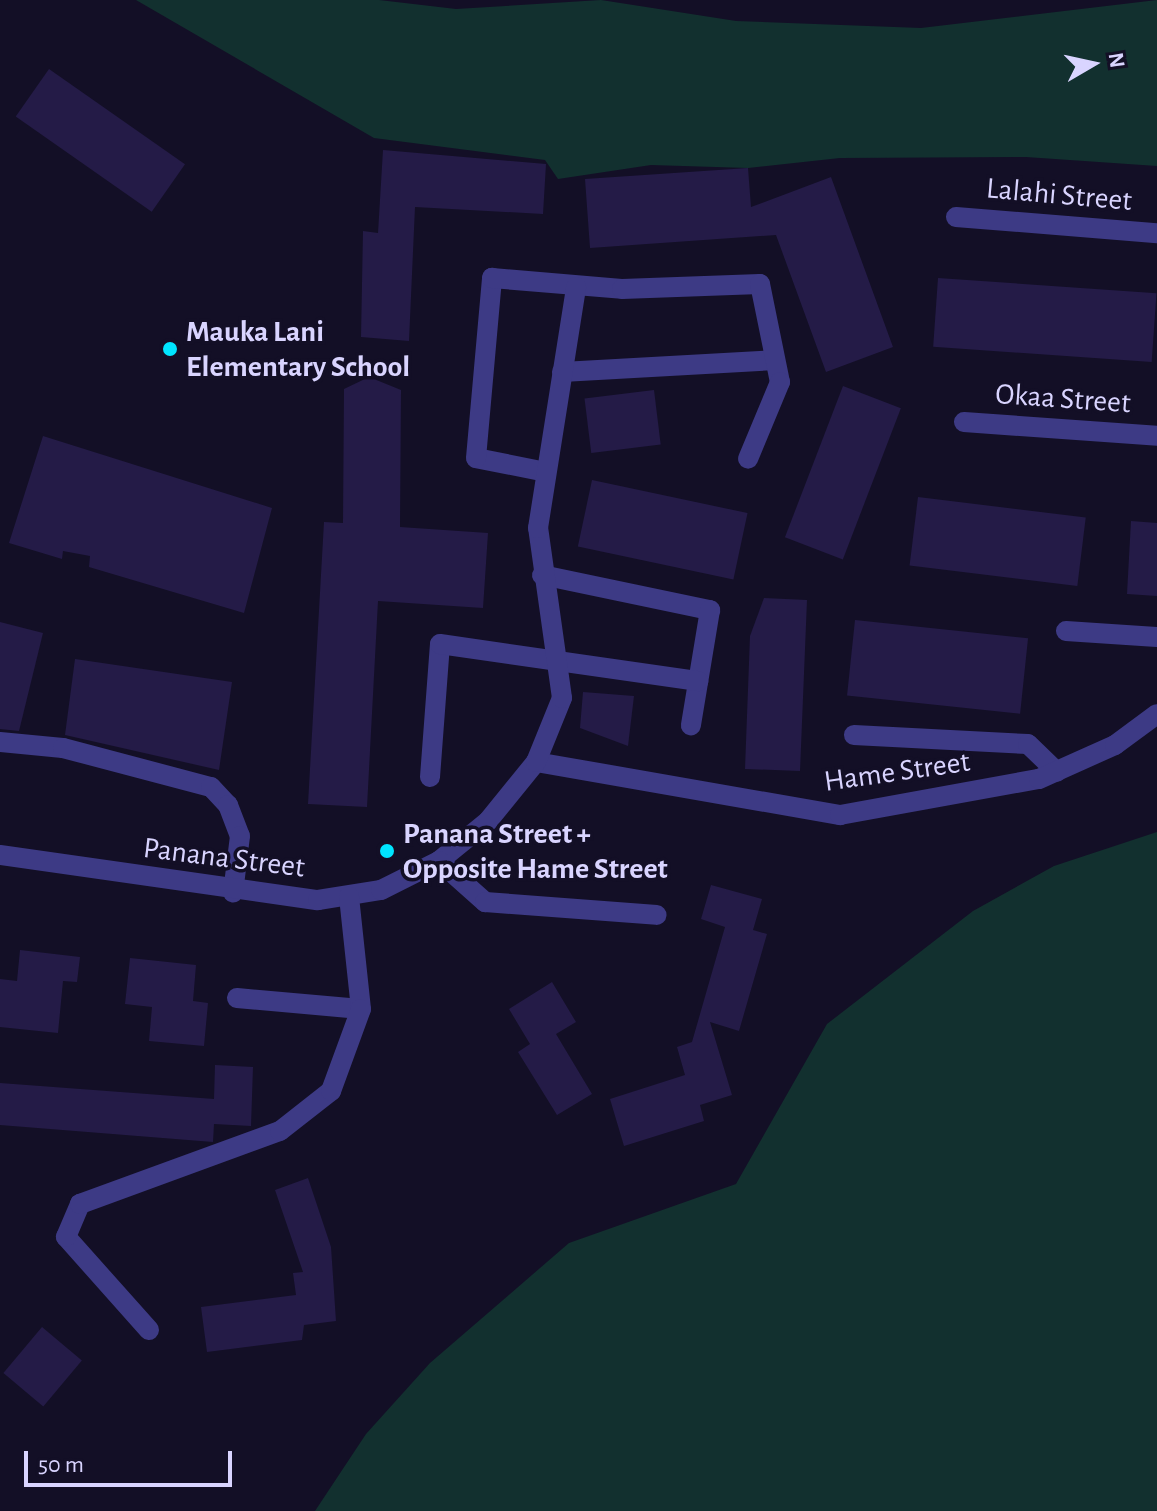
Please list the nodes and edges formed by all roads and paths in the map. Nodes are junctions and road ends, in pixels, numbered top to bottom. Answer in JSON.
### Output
{"nodes":[{"id":1,"x":956,"y":217,"type":"dead end"},
{"id":2,"x":1157,"y":233,"type":"edge"},
{"id":3,"x":576,"y":287,"type":"junction"},
{"id":4,"x":775,"y":360,"type":"junction"},
{"id":5,"x":562,"y":372,"type":"junction"},
{"id":6,"x":964,"y":422,"type":"dead end"},
{"id":7,"x":1157,"y":436,"type":"edge"},
{"id":8,"x":748,"y":459,"type":"dead end"},
{"id":9,"x":546,"y":472,"type":"junction"},
{"id":10,"x":542,"y":575,"type":"junction"},
{"id":11,"x":1066,"y":631,"type":"dead end"},
{"id":12,"x":1157,"y":637,"type":"edge"},
{"id":13,"x":561,"y":658,"type":"junction"},
{"id":14,"x":698,"y":681,"type":"junction"},
{"id":15,"x":1157,"y":714,"type":"edge"},
{"id":16,"x":691,"y":725,"type":"dead end"},
{"id":17,"x":854,"y":735,"type":"dead end"},
{"id":18,"x":0,"y":742,"type":"edge"},
{"id":19,"x":536,"y":762,"type":"junction"},
{"id":20,"x":1057,"y":772,"type":"junction"},
{"id":21,"x":430,"y":777,"type":"dead end"},
{"id":22,"x":0,"y":855,"type":"edge"},
{"id":23,"x":439,"y":861,"type":"junction"},
{"id":24,"x":233,"y":893,"type":"junction"},
{"id":25,"x":349,"y":897,"type":"junction"},
{"id":26,"x":657,"y":915,"type":"dead end"},
{"id":27,"x":237,"y":998,"type":"dead end"},
{"id":28,"x":361,"y":1009,"type":"junction"},
{"id":29,"x":149,"y":1330,"type":"dead end"}],
"edges":[{"from":1,"to":2,"type":"street","name":"Lalahi Street"},
{"from":3,"to":4,"type":"street"},
{"from":3,"to":5,"type":"street","name":"Panana Street"},
{"from":3,"to":9,"type":"street"},
{"from":4,"to":5,"type":"street"},
{"from":4,"to":8,"type":"street"},
{"from":5,"to":9,"type":"street","name":"Panana Street"},
{"from":6,"to":7,"type":"street","name":"Okaa Street"},
{"from":9,"to":10,"type":"street","name":"Panana Street"},
{"from":10,"to":13,"type":"street","name":"Panana Street"},
{"from":10,"to":14,"type":"street"},
{"from":11,"to":12,"type":"street"},
{"from":13,"to":14,"type":"street"},
{"from":13,"to":19,"type":"street","name":"Panana Street"},
{"from":13,"to":21,"type":"street"},
{"from":14,"to":16,"type":"street"},
{"from":15,"to":20,"type":"street","name":"Hame Street"},
{"from":17,"to":20,"type":"street"},
{"from":18,"to":24,"type":"street"},
{"from":19,"to":20,"type":"street","name":"Hame Street"},
{"from":19,"to":23,"type":"street","name":"Panana Street"},
{"from":22,"to":24,"type":"street","name":"Panana Street"},
{"from":23,"to":25,"type":"street","name":"Panana Street"},
{"from":23,"to":26,"type":"street"},
{"from":24,"to":25,"type":"street","name":"Panana Street"},
{"from":25,"to":28,"type":"street"},
{"from":27,"to":28,"type":"street"},
{"from":28,"to":29,"type":"street"}]}
